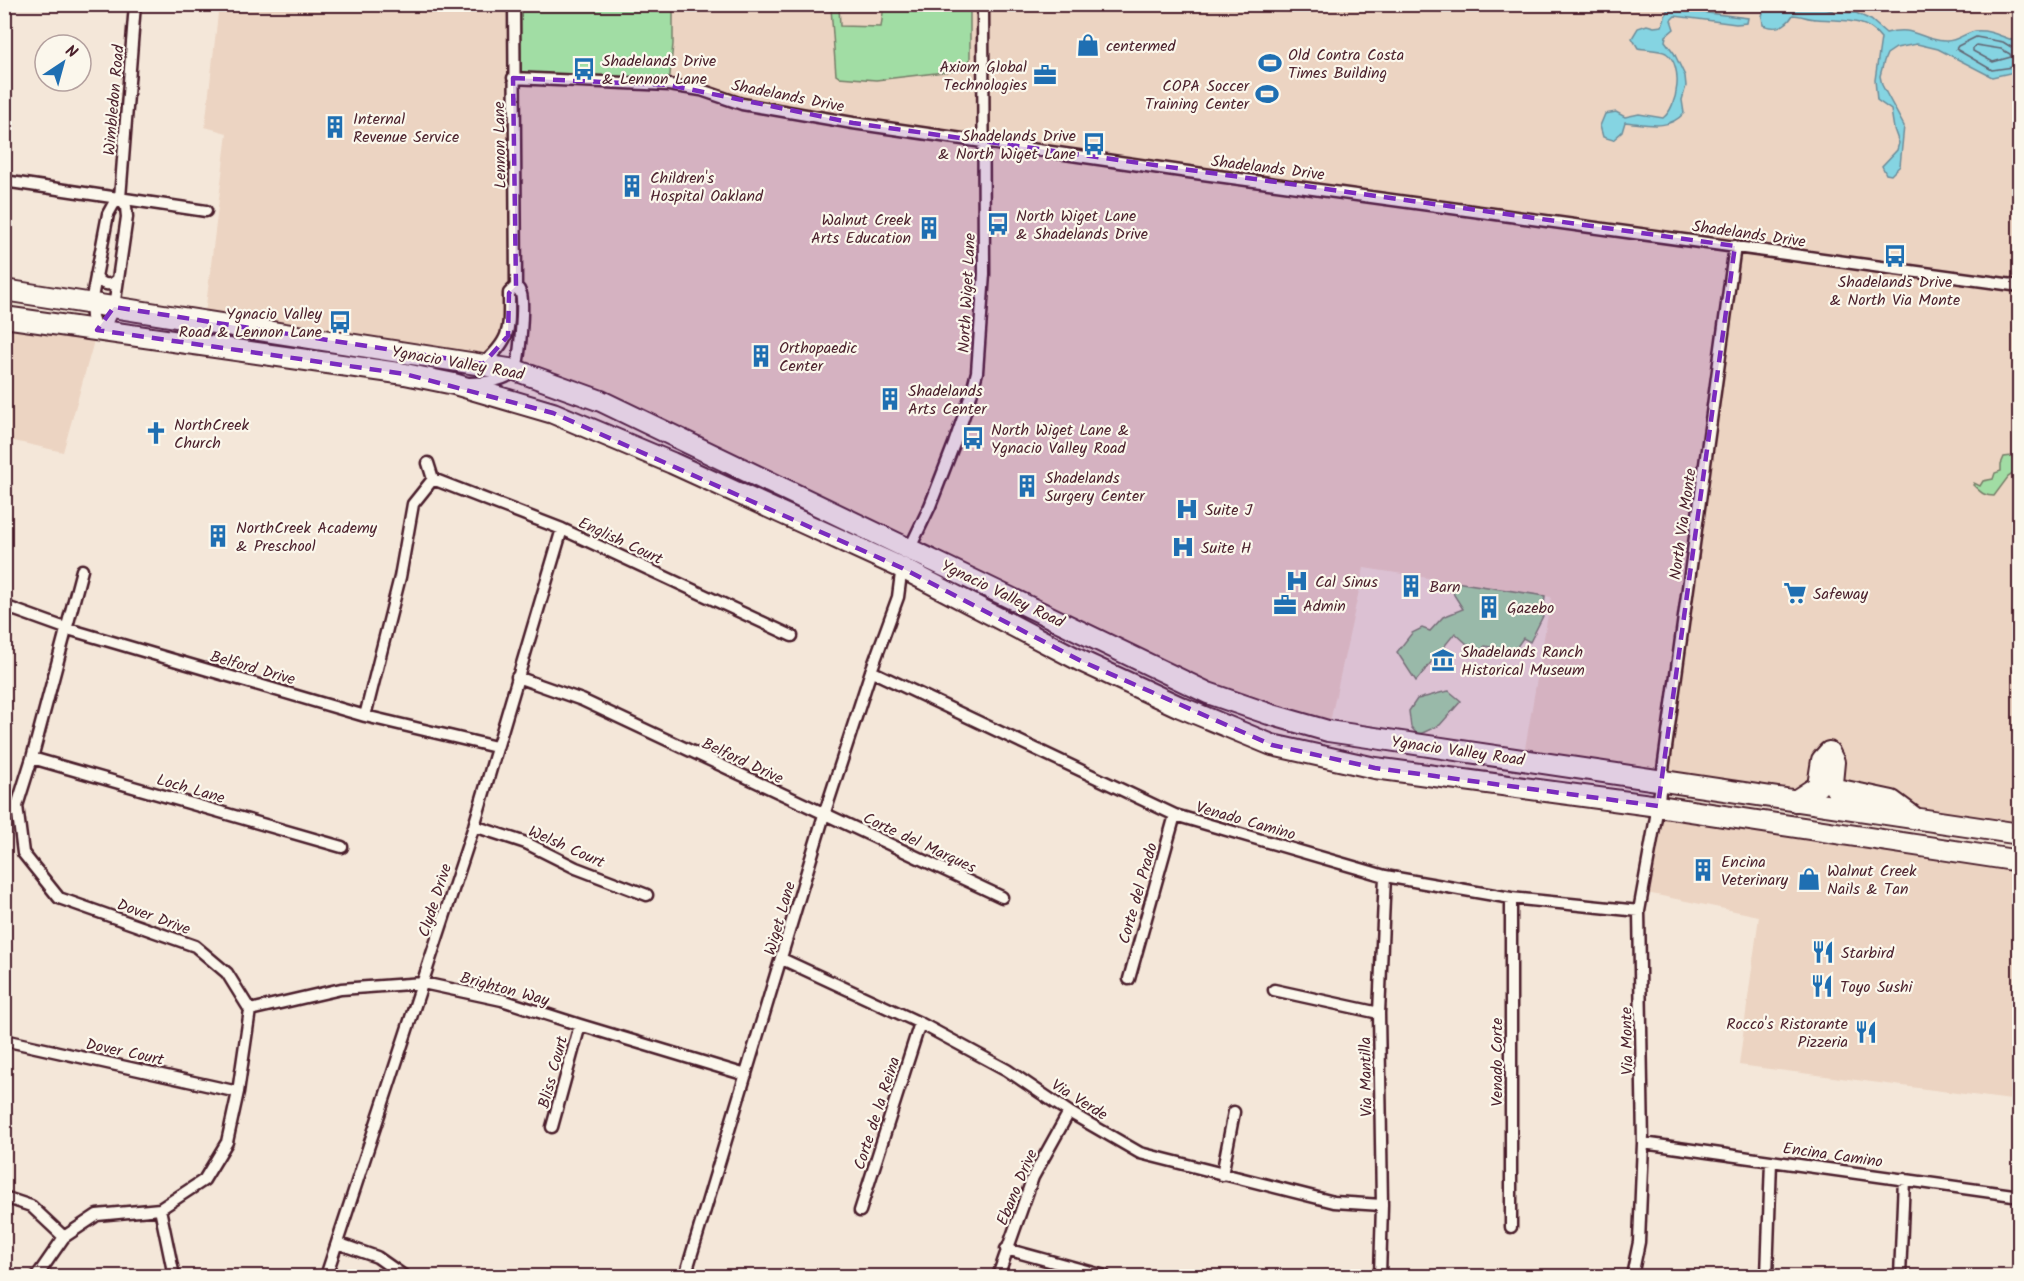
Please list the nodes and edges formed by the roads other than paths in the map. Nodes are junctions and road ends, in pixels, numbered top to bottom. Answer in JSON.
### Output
{"nodes":[{"id":1,"x":135,"y":4,"type":"edge"},
{"id":2,"x":514,"y":4,"type":"edge"},
{"id":3,"x":983,"y":4,"type":"edge"},
{"id":4,"x":513,"y":78,"type":"junction"},
{"id":5,"x":984,"y":142,"type":"junction"},
{"id":6,"x":4,"y":181,"type":"edge"},
{"id":7,"x":120,"y":198,"type":"junction"},
{"id":8,"x":206,"y":211,"type":"dead end"},
{"id":9,"x":1735,"y":246,"type":"junction"},
{"id":10,"x":96,"y":275,"type":"junction"},
{"id":11,"x":118,"y":279,"type":"junction"},
{"id":12,"x":516,"y":286,"type":"junction"},
{"id":13,"x":2019,"y":286,"type":"edge"},
{"id":14,"x":4,"y":290,"type":"edge"},
{"id":15,"x":91,"y":303,"type":"junction"},
{"id":16,"x":114,"y":307,"type":"junction"},
{"id":17,"x":4,"y":317,"type":"edge"},
{"id":18,"x":98,"y":330,"type":"junction"},
{"id":19,"x":483,"y":364,"type":"junction"},
{"id":20,"x":515,"y":370,"type":"junction"},
{"id":21,"x":454,"y":384,"type":"junction"},
{"id":22,"x":428,"y":463,"type":"dead end"},
{"id":23,"x":433,"y":479,"type":"junction"},
{"id":24,"x":562,"y":529,"type":"junction"},
{"id":25,"x":910,"y":548,"type":"junction"},
{"id":26,"x":902,"y":568,"type":"junction"},
{"id":27,"x":82,"y":570,"type":"dead end"},
{"id":28,"x":4,"y":606,"type":"edge"},
{"id":29,"x":68,"y":629,"type":"junction"},
{"id":30,"x":792,"y":636,"type":"dead end"},
{"id":31,"x":871,"y":671,"type":"junction"},
{"id":32,"x":517,"y":677,"type":"junction"},
{"id":33,"x":365,"y":716,"type":"junction"},
{"id":34,"x":496,"y":747,"type":"junction"},
{"id":35,"x":32,"y":758,"type":"junction"},
{"id":36,"x":1661,"y":782,"type":"junction"},
{"id":37,"x":1795,"y":801,"type":"junction"},
{"id":38,"x":1658,"y":806,"type":"junction"},
{"id":39,"x":824,"y":815,"type":"junction"},
{"id":40,"x":1175,"y":815,"type":"junction"},
{"id":41,"x":1917,"y":819,"type":"junction"},
{"id":42,"x":474,"y":826,"type":"junction"},
{"id":43,"x":2019,"y":834,"type":"edge"},
{"id":44,"x":342,"y":847,"type":"dead end"},
{"id":45,"x":2019,"y":861,"type":"edge"},
{"id":46,"x":1385,"y":876,"type":"junction"},
{"id":47,"x":647,"y":895,"type":"dead end"},
{"id":48,"x":1002,"y":897,"type":"dead end"},
{"id":49,"x":1510,"y":898,"type":"junction"},
{"id":50,"x":1639,"y":911,"type":"junction"},
{"id":51,"x":782,"y":959,"type":"junction"},
{"id":52,"x":1129,"y":979,"type":"dead end"},
{"id":53,"x":423,"y":983,"type":"junction"},
{"id":54,"x":1274,"y":990,"type":"dead end"},
{"id":55,"x":250,"y":1010,"type":"junction"},
{"id":56,"x":1379,"y":1012,"type":"junction"},
{"id":57,"x":920,"y":1023,"type":"junction"},
{"id":58,"x":580,"y":1025,"type":"junction"},
{"id":59,"x":4,"y":1040,"type":"edge"},
{"id":60,"x":746,"y":1076,"type":"junction"},
{"id":61,"x":238,"y":1092,"type":"junction"},
{"id":62,"x":1069,"y":1112,"type":"junction"},
{"id":63,"x":1234,"y":1112,"type":"dead end"},
{"id":64,"x":552,"y":1128,"type":"dead end"},
{"id":65,"x":1643,"y":1143,"type":"junction"},
{"id":66,"x":1771,"y":1161,"type":"junction"},
{"id":67,"x":1222,"y":1175,"type":"junction"},
{"id":68,"x":1904,"y":1179,"type":"junction"},
{"id":69,"x":2019,"y":1196,"type":"edge"},
{"id":70,"x":4,"y":1197,"type":"edge"},
{"id":71,"x":1382,"y":1205,"type":"junction"},
{"id":72,"x":160,"y":1209,"type":"junction"},
{"id":73,"x":860,"y":1211,"type":"dead end"},
{"id":74,"x":1511,"y":1227,"type":"dead end"},
{"id":75,"x":64,"y":1238,"type":"junction"},
{"id":76,"x":337,"y":1243,"type":"junction"},
{"id":77,"x":1006,"y":1249,"type":"junction"},
{"id":78,"x":37,"y":1276,"type":"edge"},
{"id":79,"x":174,"y":1276,"type":"edge"},
{"id":80,"x":326,"y":1276,"type":"edge"},
{"id":81,"x":404,"y":1276,"type":"edge"},
{"id":82,"x":685,"y":1276,"type":"edge"},
{"id":83,"x":998,"y":1276,"type":"edge"},
{"id":84,"x":1105,"y":1276,"type":"edge"},
{"id":85,"x":1380,"y":1276,"type":"edge"},
{"id":86,"x":1632,"y":1276,"type":"edge"},
{"id":87,"x":1767,"y":1276,"type":"edge"},
{"id":88,"x":1900,"y":1276,"type":"edge"}],
"edges":[{"from":1,"to":7,"type":"street","name":"Wimbledon Road"},
{"from":2,"to":4,"type":"street","name":"Lennon Lane"},
{"from":3,"to":5,"type":"street","name":"North Wiget Lane"},
{"from":4,"to":5,"type":"street","name":"Shadelands Drive"},
{"from":4,"to":12,"type":"street","name":"Lennon Lane"},
{"from":5,"to":9,"type":"street","name":"Shadelands Drive"},
{"from":5,"to":25,"type":"street","name":"North Wiget Lane"},
{"from":6,"to":7,"type":"street"},
{"from":7,"to":8,"type":"street"},
{"from":7,"to":10,"type":"street","name":"Wimbledon Road"},
{"from":7,"to":11,"type":"street","name":"Wimbledon Road"},
{"from":9,"to":13,"type":"street","name":"Shadelands Drive"},
{"from":9,"to":36,"type":"street","name":"North Via Monte"},
{"from":10,"to":11,"type":"street"},
{"from":10,"to":15,"type":"street","name":"Wimbledon Road"},
{"from":11,"to":16,"type":"street","name":"Wimbledon Road"},
{"from":12,"to":19,"type":"street","name":"Lennon Lane"},
{"from":12,"to":20,"type":"street","name":"Lennon Lane"},
{"from":14,"to":15,"type":"highway","name":"Ygnacio Valley Road"},
{"from":15,"to":16,"type":"highway","name":"Ygnacio Valley Road"},
{"from":15,"to":18,"type":"street","name":"Wimbledon Road"},
{"from":16,"to":18,"type":"street","name":"Wimbledon Road"},
{"from":16,"to":19,"type":"highway","name":"Ygnacio Valley Road"},
{"from":17,"to":18,"type":"highway","name":"Ygnacio Valley Road"},
{"from":18,"to":21,"type":"highway","name":"Ygnacio Valley Road"},
{"from":19,"to":20,"type":"highway","name":"Ygnacio Valley Road"},
{"from":20,"to":21,"type":"street"},
{"from":20,"to":25,"type":"highway","name":"Ygnacio Valley Road"},
{"from":21,"to":26,"type":"highway","name":"Ygnacio Valley Road"},
{"from":22,"to":23,"type":"street"},
{"from":23,"to":24,"type":"street","name":"English Court"},
{"from":23,"to":33,"type":"street"},
{"from":24,"to":30,"type":"street","name":"English Court"},
{"from":24,"to":32,"type":"street","name":"Clyde Drive"},
{"from":25,"to":26,"type":"street","name":"North Wiget Lane"},
{"from":25,"to":36,"type":"highway","name":"Ygnacio Valley Road"},
{"from":26,"to":31,"type":"street","name":"Wiget Lane"},
{"from":26,"to":38,"type":"highway","name":"Ygnacio Valley Road"},
{"from":27,"to":29,"type":"street","name":"Dover Drive"},
{"from":28,"to":29,"type":"street","name":"Belford Drive"},
{"from":29,"to":33,"type":"street","name":"Belford Drive"},
{"from":29,"to":35,"type":"street","name":"Dover Drive"},
{"from":31,"to":39,"type":"street","name":"Wiget Lane"},
{"from":31,"to":40,"type":"street","name":"Venado Camino"},
{"from":32,"to":34,"type":"street","name":"Clyde Drive"},
{"from":32,"to":39,"type":"street","name":"Belford Drive"},
{"from":33,"to":34,"type":"street","name":"Belford Drive"},
{"from":34,"to":42,"type":"street","name":"Clyde Drive"},
{"from":35,"to":44,"type":"street","name":"Loch Lane"},
{"from":35,"to":55,"type":"street","name":"Dover Drive"},
{"from":36,"to":37,"type":"highway","name":"Ygnacio Valley Road"},
{"from":36,"to":38,"type":"street","name":"North Via Monte"},
{"from":37,"to":41,"type":"highway","name":"Ygnacio Valley Road"},
{"from":37,"to":41,"type":"highway"},
{"from":38,"to":45,"type":"highway","name":"Ygnacio Valley Road"},
{"from":38,"to":50,"type":"street","name":"Via Monte"},
{"from":39,"to":48,"type":"street","name":"Corte del Marques"},
{"from":39,"to":51,"type":"street","name":"Wiget Lane"},
{"from":40,"to":46,"type":"street","name":"Venado Camino"},
{"from":40,"to":52,"type":"street","name":"Corte del Prado"},
{"from":41,"to":43,"type":"highway","name":"Ygnacio Valley Road"},
{"from":42,"to":47,"type":"street","name":"Welsh Court"},
{"from":42,"to":53,"type":"street","name":"Clyde Drive"},
{"from":46,"to":49,"type":"street","name":"Venado Camino"},
{"from":46,"to":56,"type":"street","name":"Via Mantilla"},
{"from":49,"to":50,"type":"street","name":"Venado Camino"},
{"from":49,"to":74,"type":"street","name":"Venado Corte"},
{"from":50,"to":65,"type":"street","name":"Via Monte"},
{"from":51,"to":57,"type":"street","name":"Via Verde"},
{"from":51,"to":60,"type":"street","name":"Wiget Lane"},
{"from":53,"to":55,"type":"street","name":"Brighton Way"},
{"from":53,"to":58,"type":"street","name":"Brighton Way"},
{"from":53,"to":76,"type":"street","name":"Clyde Drive"},
{"from":54,"to":56,"type":"street"},
{"from":55,"to":61,"type":"street"},
{"from":56,"to":71,"type":"street","name":"Via Mantilla"},
{"from":57,"to":62,"type":"street","name":"Via Verde"},
{"from":57,"to":73,"type":"street","name":"Corte de la Reina"},
{"from":58,"to":60,"type":"street","name":"Brighton Way"},
{"from":58,"to":64,"type":"street","name":"Bliss Court"},
{"from":59,"to":61,"type":"street","name":"Dover Court"},
{"from":60,"to":82,"type":"street","name":"Wiget Lane"},
{"from":61,"to":72,"type":"street"},
{"from":62,"to":67,"type":"street","name":"Via Verde"},
{"from":62,"to":77,"type":"street","name":"Ebano Drive"},
{"from":63,"to":67,"type":"street"},
{"from":65,"to":66,"type":"street","name":"Encina Camino"},
{"from":65,"to":86,"type":"street","name":"Via Monte"},
{"from":66,"to":68,"type":"street","name":"Encina Camino"},
{"from":66,"to":87,"type":"street"},
{"from":67,"to":71,"type":"street","name":"Via Verde"},
{"from":68,"to":69,"type":"street","name":"Encina Camino"},
{"from":68,"to":88,"type":"street"},
{"from":70,"to":75,"type":"street"},
{"from":71,"to":85,"type":"street","name":"Via Mantilla"},
{"from":72,"to":75,"type":"street"},
{"from":72,"to":79,"type":"street"},
{"from":75,"to":78,"type":"street"},
{"from":76,"to":80,"type":"street","name":"Clyde Drive"},
{"from":76,"to":81,"type":"street"},
{"from":77,"to":83,"type":"street","name":"Ebano Drive"},
{"from":77,"to":84,"type":"street"}]}
